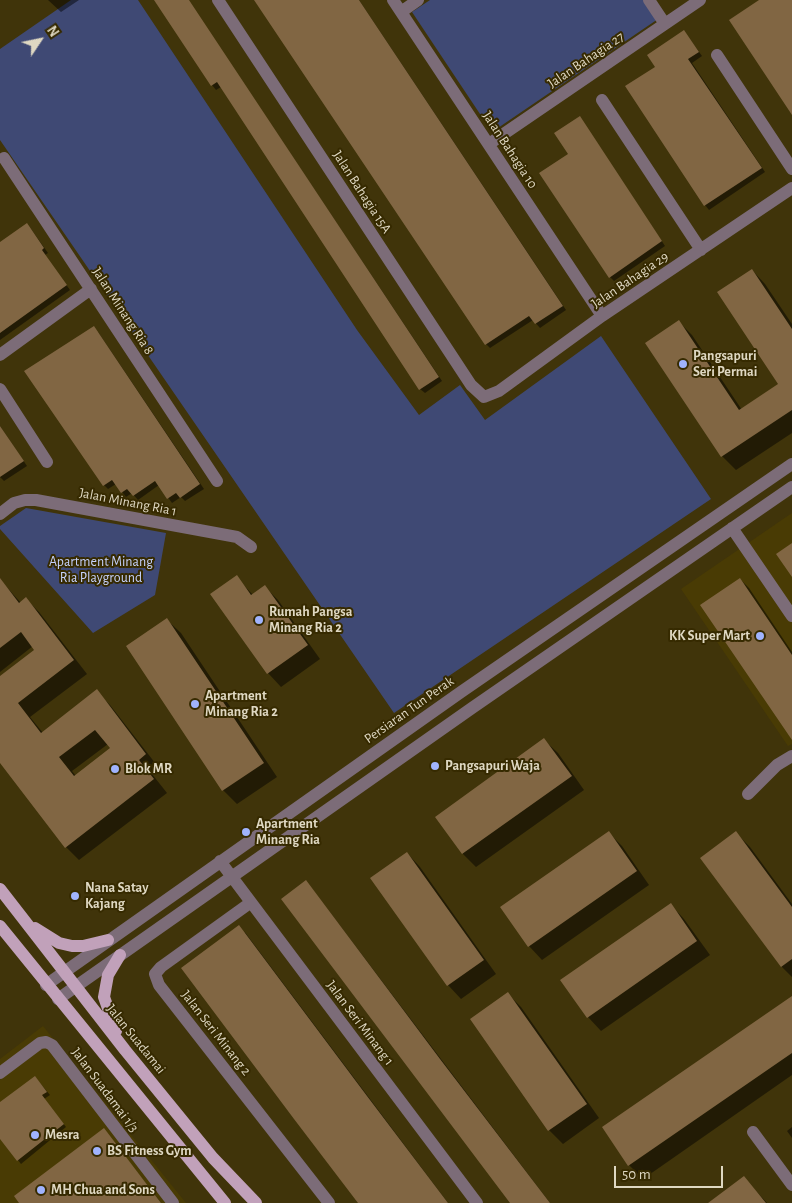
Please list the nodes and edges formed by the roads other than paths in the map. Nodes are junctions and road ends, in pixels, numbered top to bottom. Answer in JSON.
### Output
{"nodes":[{"id":1,"x":218,"y":0,"type":"edge"},
{"id":2,"x":393,"y":0,"type":"edge"},
{"id":3,"x":418,"y":0,"type":"edge"},
{"id":4,"x":649,"y":0,"type":"edge"},
{"id":5,"x":700,"y":0,"type":"edge"},
{"id":6,"x":401,"y":12,"type":"junction"},
{"id":7,"x":665,"y":24,"type":"junction"},
{"id":8,"x":717,"y":55,"type":"dead end"},
{"id":9,"x":602,"y":100,"type":"dead end"},
{"id":10,"x":489,"y":144,"type":"junction"},
{"id":11,"x":4,"y":158,"type":"dead end"},
{"id":12,"x":792,"y":169,"type":"edge"},
{"id":13,"x":792,"y":188,"type":"edge"},
{"id":14,"x":701,"y":250,"type":"junction"},
{"id":15,"x":91,"y":289,"type":"junction"},
{"id":16,"x":602,"y":316,"type":"junction"},
{"id":17,"x":0,"y":355,"type":"edge"},
{"id":18,"x":0,"y":389,"type":"edge"},
{"id":19,"x":484,"y":397,"type":"joint"},
{"id":20,"x":47,"y":462,"type":"dead end"},
{"id":21,"x":792,"y":464,"type":"edge"},
{"id":22,"x":217,"y":481,"type":"dead end"},
{"id":23,"x":792,"y":487,"type":"edge"},
{"id":24,"x":0,"y":514,"type":"edge"},
{"id":25,"x":732,"y":528,"type":"junction"},
{"id":26,"x":251,"y":547,"type":"dead end"},
{"id":27,"x":792,"y":616,"type":"edge"},
{"id":28,"x":792,"y":756,"type":"edge"},
{"id":29,"x":748,"y":794,"type":"dead end"},
{"id":30,"x":220,"y":861,"type":"junction"},
{"id":31,"x":231,"y":877,"type":"junction"},
{"id":32,"x":0,"y":889,"type":"edge"},
{"id":33,"x":250,"y":903,"type":"junction"},
{"id":34,"x":20,"y":915,"type":"junction"},
{"id":35,"x":0,"y":926,"type":"edge"},
{"id":36,"x":108,"y":940,"type":"junction"},
{"id":37,"x":120,"y":955,"type":"junction"},
{"id":38,"x":64,"y":972,"type":"junction"},
{"id":39,"x":46,"y":984,"type":"junction"},
{"id":40,"x":75,"y":986,"type":"junction"},
{"id":41,"x":58,"y":999,"type":"junction"},
{"id":42,"x":125,"y":1050,"type":"junction"},
{"id":43,"x":0,"y":1073,"type":"edge"},
{"id":44,"x":753,"y":1132,"type":"dead end"},
{"id":45,"x":792,"y":1185,"type":"edge"},
{"id":46,"x":173,"y":1203,"type":"edge"},
{"id":47,"x":225,"y":1203,"type":"edge"},
{"id":48,"x":256,"y":1203,"type":"edge"},
{"id":49,"x":329,"y":1203,"type":"edge"},
{"id":50,"x":477,"y":1203,"type":"edge"}],
"edges":[{"from":1,"to":19,"type":"street","name":"Jalan Bahagia 15A"},
{"from":2,"to":6,"type":"street","name":"Jalan Bahagia 10"},
{"from":3,"to":6,"type":"street"},
{"from":4,"to":7,"type":"street"},
{"from":5,"to":7,"type":"street","name":"Jalan Bahagia 27"},
{"from":6,"to":10,"type":"street","name":"Jalan Bahagia 10"},
{"from":7,"to":10,"type":"street","name":"Jalan Bahagia 27"},
{"from":8,"to":12,"type":"street"},
{"from":9,"to":14,"type":"street"},
{"from":10,"to":16,"type":"street","name":"Jalan Bahagia 10"},
{"from":11,"to":15,"type":"street","name":"Jalan Minang Ria 8"},
{"from":13,"to":14,"type":"street","name":"Jalan Bahagia 29"},
{"from":14,"to":16,"type":"street","name":"Jalan Bahagia 29"},
{"from":15,"to":17,"type":"street"},
{"from":15,"to":22,"type":"street","name":"Jalan Minang Ria 8"},
{"from":16,"to":19,"type":"street","name":"Jalan Bahagia 29"},
{"from":18,"to":20,"type":"street"},
{"from":21,"to":30,"type":"street","name":"Persiaran Tun Perak"},
{"from":23,"to":25,"type":"street"},
{"from":24,"to":26,"type":"street","name":"Jalan Minang Ria 1"},
{"from":25,"to":27,"type":"street"},
{"from":25,"to":31,"type":"street"},
{"from":28,"to":29,"type":"street"},
{"from":30,"to":31,"type":"street","name":"Jalan Seri Minang 1"},
{"from":30,"to":36,"type":"street","name":"Persiaran Tun Perak"},
{"from":31,"to":33,"type":"street","name":"Jalan Seri Minang 1"},
{"from":31,"to":37,"type":"street"},
{"from":32,"to":34,"type":"main road","name":"Jalan Suadamai"},
{"from":33,"to":49,"type":"street","name":"Jalan Seri Minang 2"},
{"from":33,"to":50,"type":"street","name":"Jalan Seri Minang 1"},
{"from":34,"to":36,"type":"main road"},
{"from":34,"to":38,"type":"main road","name":"Jalan Suadamai"},
{"from":35,"to":39,"type":"main road"},
{"from":36,"to":38,"type":"street","name":"Persiaran Tun Perak"},
{"from":37,"to":40,"type":"street"},
{"from":37,"to":42,"type":"main road"},
{"from":38,"to":39,"type":"street","name":"Persiaran Tun Perak"},
{"from":38,"to":40,"type":"main road","name":"Jalan Suadamai"},
{"from":39,"to":41,"type":"main road"},
{"from":40,"to":41,"type":"street"},
{"from":40,"to":42,"type":"main road","name":"Jalan Suadamai"},
{"from":41,"to":47,"type":"main road"},
{"from":42,"to":48,"type":"main road","name":"Jalan Suadamai"},
{"from":43,"to":46,"type":"street","name":"Jalan Suadamai 1/3"},
{"from":44,"to":45,"type":"street"}]}
